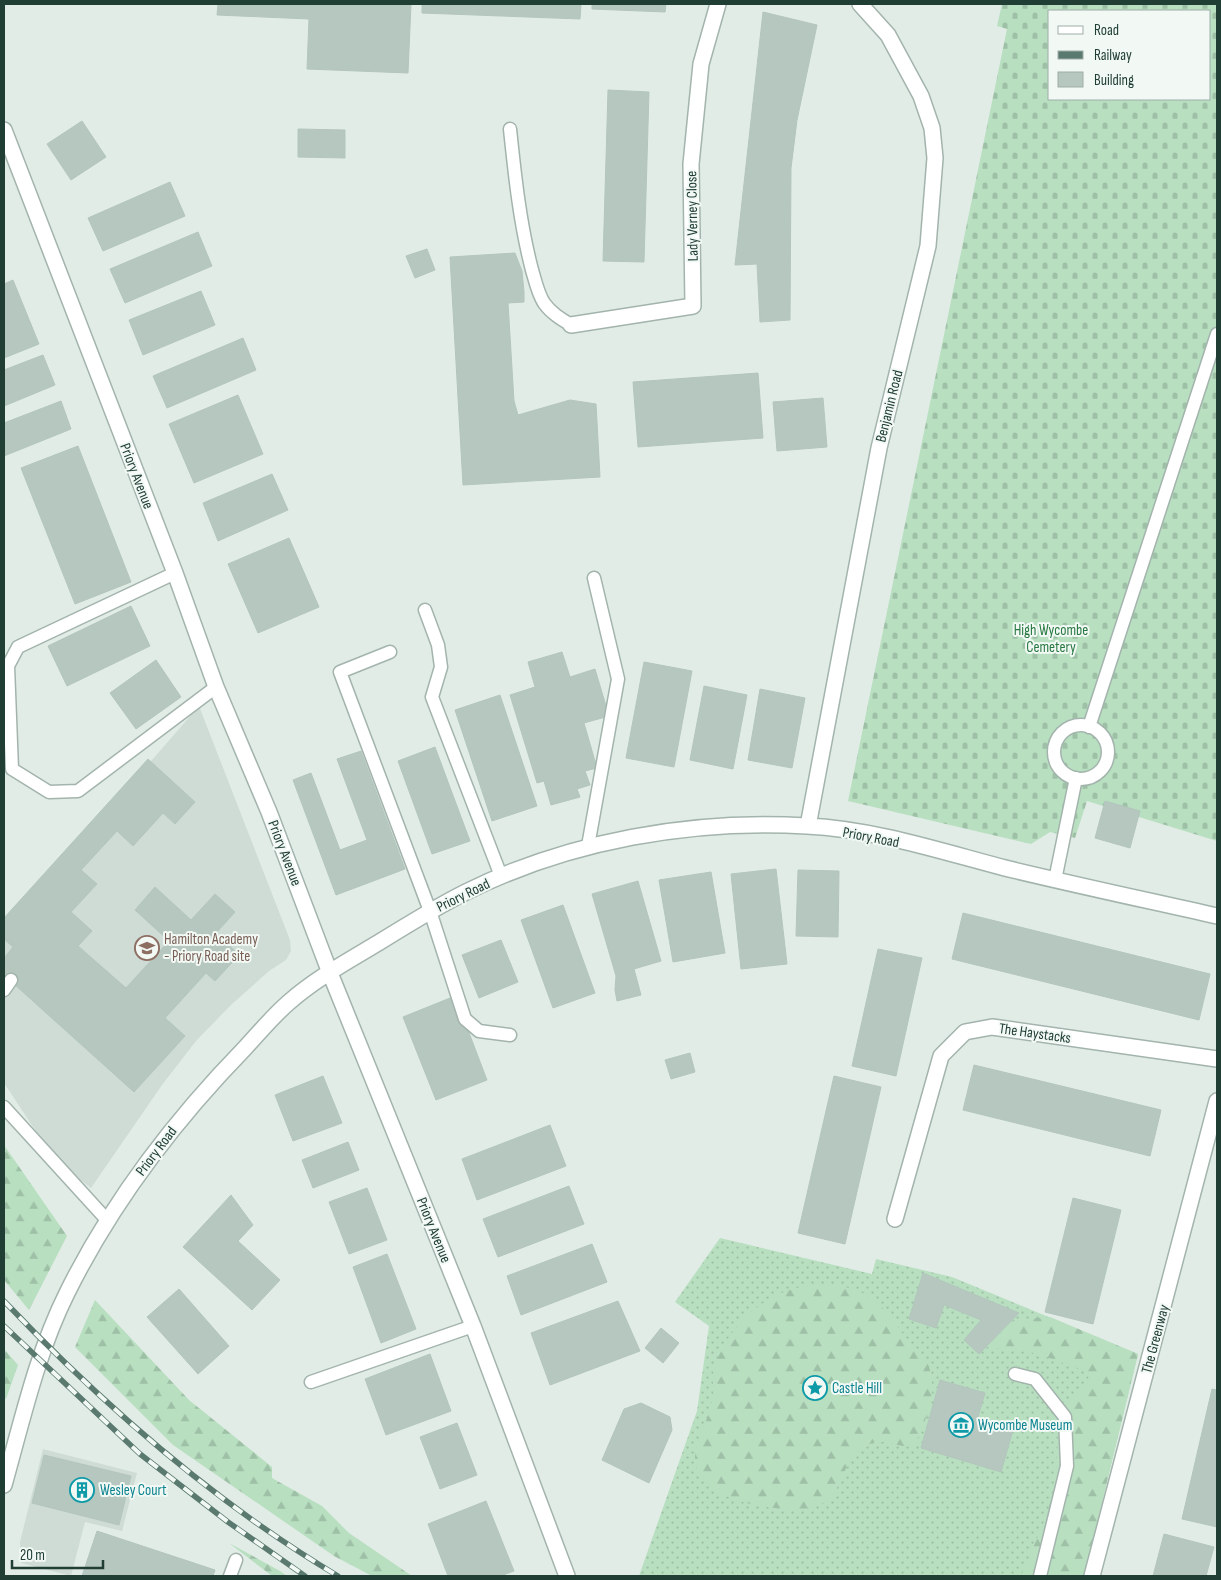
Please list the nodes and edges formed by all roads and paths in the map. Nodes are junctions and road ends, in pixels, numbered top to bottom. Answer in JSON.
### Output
{"nodes":[{"id":1,"x":718,"y":4,"type":"edge"},
{"id":2,"x":860,"y":4,"type":"edge"},
{"id":3,"x":510,"y":129,"type":"dead end"},
{"id":4,"x":4,"y":130,"type":"edge"},
{"id":5,"x":570,"y":325,"type":"joint"},
{"id":6,"x":1217,"y":334,"type":"edge"},
{"id":7,"x":175,"y":573,"type":"junction"},
{"id":8,"x":594,"y":578,"type":"dead end"},
{"id":9,"x":425,"y":610,"type":"dead end"},
{"id":10,"x":390,"y":652,"type":"dead end"},
{"id":11,"x":216,"y":687,"type":"junction"},
{"id":12,"x":1089,"y":727,"type":"junction"},
{"id":13,"x":1076,"y":778,"type":"junction"},
{"id":14,"x":808,"y":826,"type":"junction"},
{"id":15,"x":588,"y":846,"type":"junction"},
{"id":16,"x":501,"y":876,"type":"junction"},
{"id":17,"x":1055,"y":880,"type":"junction"},
{"id":18,"x":430,"y":911,"type":"junction"},
{"id":19,"x":1217,"y":916,"type":"edge"},
{"id":20,"x":330,"y":973,"type":"junction"},
{"id":21,"x":510,"y":1035,"type":"dead end"},
{"id":22,"x":1217,"y":1059,"type":"edge"},
{"id":23,"x":1217,"y":1101,"type":"edge"},
{"id":24,"x":4,"y":1107,"type":"edge"},
{"id":25,"x":895,"y":1219,"type":"dead end"},
{"id":26,"x":107,"y":1220,"type":"junction"},
{"id":27,"x":473,"y":1326,"type":"junction"},
{"id":28,"x":1015,"y":1374,"type":"dead end"},
{"id":29,"x":311,"y":1382,"type":"dead end"},
{"id":30,"x":4,"y":1485,"type":"edge"},
{"id":31,"x":236,"y":1560,"type":"dead end"},
{"id":32,"x":230,"y":1576,"type":"edge"},
{"id":33,"x":567,"y":1576,"type":"edge"},
{"id":34,"x":1040,"y":1576,"type":"edge"},
{"id":35,"x":1092,"y":1576,"type":"edge"}],
"edges":[{"from":1,"to":5,"type":"street","name":"Lady Verney Close"},
{"from":2,"to":14,"type":"street","name":"Benjamin Road"},
{"from":3,"to":5,"type":"lane"},
{"from":4,"to":7,"type":"street","name":"Priory Avenue"},
{"from":6,"to":12,"type":"lane"},
{"from":7,"to":11,"type":"street","name":"Priory Avenue"},
{"from":7,"to":11,"type":"lane"},
{"from":8,"to":15,"type":"lane"},
{"from":9,"to":16,"type":"lane"},
{"from":10,"to":18,"type":"lane"},
{"from":11,"to":20,"type":"street","name":"Priory Avenue"},
{"from":12,"to":13,"type":"lane"},
{"from":12,"to":13,"type":"lane"},
{"from":13,"to":17,"type":"lane"},
{"from":14,"to":15,"type":"street","name":"Priory Road"},
{"from":14,"to":17,"type":"street","name":"Priory Road"},
{"from":15,"to":16,"type":"street","name":"Priory Road"},
{"from":16,"to":18,"type":"street","name":"Priory Road"},
{"from":17,"to":19,"type":"street","name":"Priory Road"},
{"from":18,"to":20,"type":"street","name":"Priory Road"},
{"from":18,"to":21,"type":"lane"},
{"from":20,"to":26,"type":"street","name":"Priory Road"},
{"from":20,"to":27,"type":"street","name":"Priory Avenue"},
{"from":22,"to":25,"type":"street","name":"The Haystacks"},
{"from":23,"to":35,"type":"street","name":"The Greenway"},
{"from":24,"to":26,"type":"lane"},
{"from":26,"to":30,"type":"street","name":"Priory Road"},
{"from":27,"to":29,"type":"lane"},
{"from":27,"to":33,"type":"street","name":"Priory Avenue"},
{"from":28,"to":34,"type":"lane"},
{"from":31,"to":32,"type":"lane"}]}
